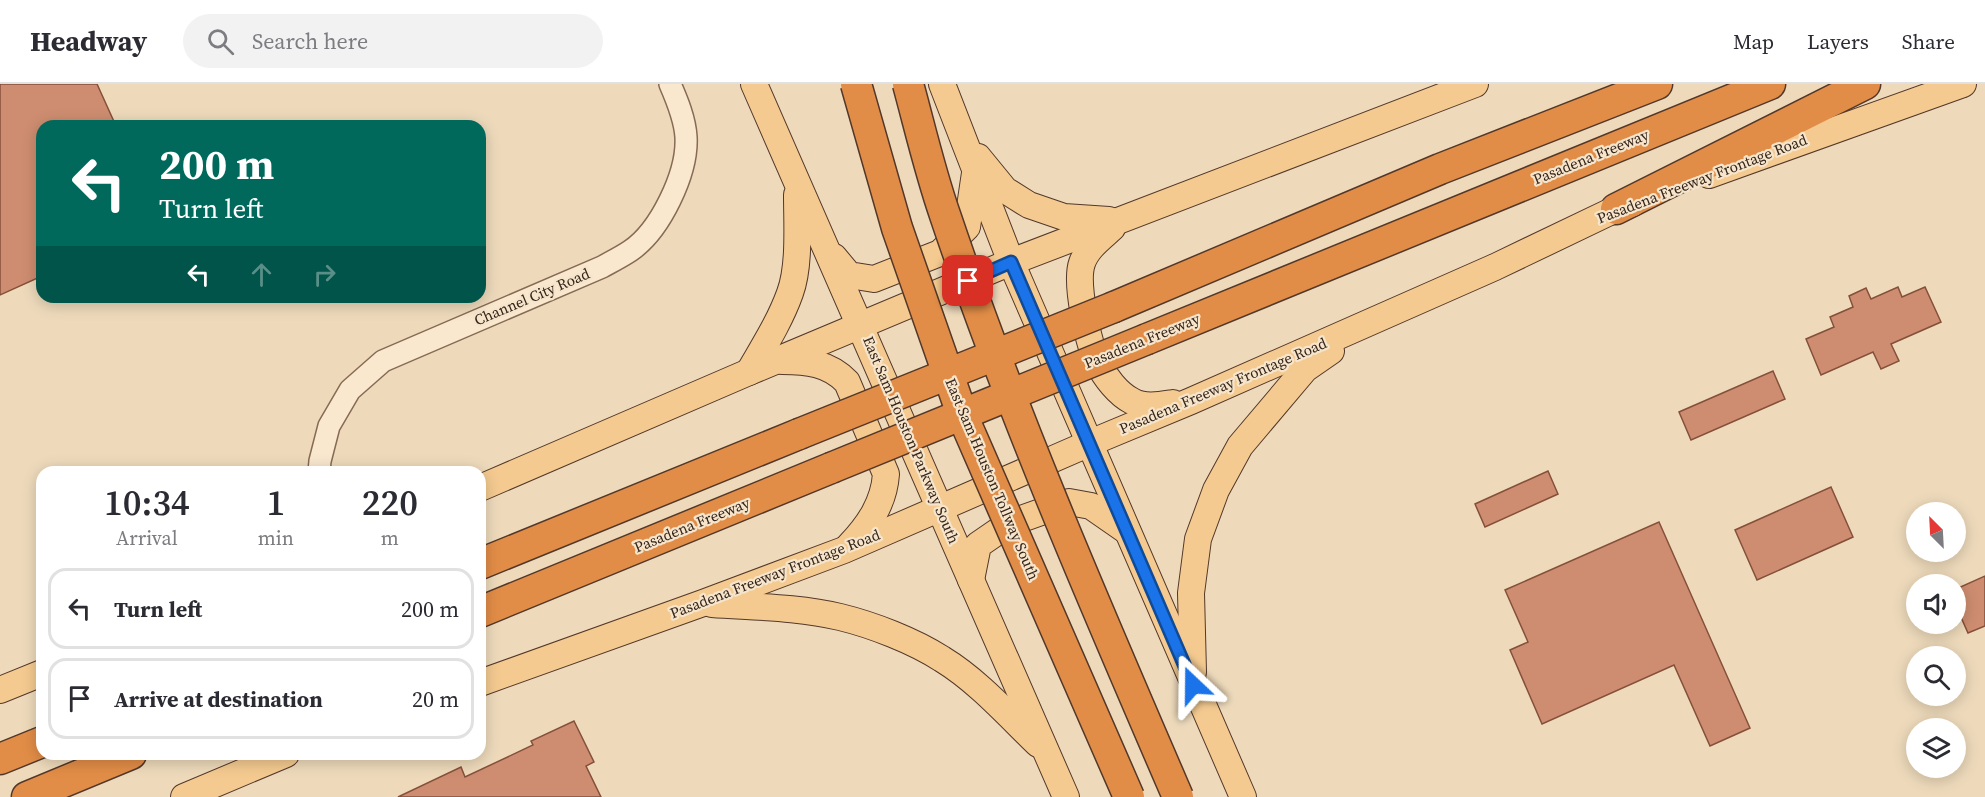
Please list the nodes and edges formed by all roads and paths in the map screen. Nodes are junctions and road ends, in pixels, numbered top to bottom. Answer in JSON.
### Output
{"nodes":[{"id":1,"x":670,"y":84,"type":"edge"},
{"id":2,"x":754,"y":84,"type":"edge"},
{"id":3,"x":856,"y":84,"type":"edge"},
{"id":4,"x":908,"y":84,"type":"edge"},
{"id":5,"x":942,"y":84,"type":"edge"},
{"id":6,"x":1475,"y":84,"type":"edge"},
{"id":7,"x":1629,"y":84,"type":"edge"},
{"id":8,"x":1657,"y":84,"type":"edge"},
{"id":9,"x":1770,"y":84,"type":"edge"},
{"id":10,"x":1864,"y":84,"type":"edge"},
{"id":11,"x":1964,"y":84,"type":"edge"},
{"id":12,"x":964,"y":141,"type":"junction"},
{"id":13,"x":1440,"y":169,"type":"junction"},
{"id":14,"x":976,"y":170,"type":"junction"},
{"id":15,"x":797,"y":185,"type":"junction"},
{"id":16,"x":1616,"y":209,"type":"junction"},
{"id":17,"x":1118,"y":221,"type":"junction"},
{"id":18,"x":824,"y":245,"type":"junction"},
{"id":19,"x":1011,"y":262,"type":"junction"},
{"id":20,"x":1387,"y":314,"type":"junction"},
{"id":21,"x":861,"y":326,"type":"junction"},
{"id":22,"x":779,"y":361,"type":"junction"},
{"id":23,"x":749,"y":372,"type":"junction"},
{"id":24,"x":1191,"y":401,"type":"junction"},
{"id":25,"x":1090,"y":443,"type":"junction"},
{"id":26,"x":320,"y":466,"type":"edge"},
{"id":27,"x":486,"y":485,"type":"edge"},
{"id":28,"x":940,"y":508,"type":"junction"},
{"id":29,"x":1127,"y":531,"type":"junction"},
{"id":30,"x":844,"y":550,"type":"junction"},
{"id":31,"x":486,"y":562,"type":"edge"},
{"id":32,"x":971,"y":580,"type":"junction"},
{"id":33,"x":703,"y":603,"type":"junction"},
{"id":34,"x":486,"y":610,"type":"edge"},
{"id":35,"x":36,"y":675,"type":"edge"},
{"id":36,"x":486,"y":681,"type":"edge"},
{"id":37,"x":1193,"y":685,"type":"junction"},
{"id":38,"x":0,"y":690,"type":"edge"},
{"id":39,"x":36,"y":744,"type":"edge"},
{"id":40,"x":1047,"y":753,"type":"junction"},
{"id":41,"x":0,"y":759,"type":"edge"},
{"id":42,"x":116,"y":760,"type":"edge"},
{"id":43,"x":272,"y":760,"type":"edge"},
{"id":44,"x":27,"y":797,"type":"edge"},
{"id":45,"x":184,"y":797,"type":"edge"},
{"id":46,"x":1066,"y":797,"type":"edge"},
{"id":47,"x":1129,"y":797,"type":"edge"},
{"id":48,"x":1178,"y":797,"type":"edge"},
{"id":49,"x":1243,"y":797,"type":"edge"}],
"edges":[{"from":1,"to":26,"type":"street","name":"Channel City Road"},
{"from":2,"to":15,"type":"main road","name":"East Sam Houston Parkway South"},
{"from":3,"to":47,"type":"highway","name":"East Sam Houston Tollway South","bridge":true},
{"from":4,"to":48,"type":"highway","bridge":true},
{"from":5,"to":12,"type":"main road"},
{"from":6,"to":17,"type":"main road"},
{"from":7,"to":13,"type":"highway"},
{"from":8,"to":13,"type":"highway"},
{"from":9,"to":34,"type":"highway","name":"Pasadena Freeway","bridge":true},
{"from":10,"to":16,"type":"highway"},
{"from":11,"to":16,"type":"main road","name":"Pasadena Freeway Frontage Road"},
{"from":12,"to":14,"type":"main road"},
{"from":12,"to":17,"type":"main road"},
{"from":13,"to":31,"type":"highway","bridge":true},
{"from":14,"to":18,"type":"main road"},
{"from":14,"to":19,"type":"main road"},
{"from":15,"to":18,"type":"main road","name":"East Sam Houston Parkway South"},
{"from":15,"to":23,"type":"main road"},
{"from":16,"to":20,"type":"main road","name":"Pasadena Freeway Frontage Road"},
{"from":17,"to":19,"type":"main road"},
{"from":17,"to":24,"type":"main road"},
{"from":18,"to":21,"type":"main road","name":"East Sam Houston Parkway South"},
{"from":19,"to":21,"type":"main road"},
{"from":19,"to":25,"type":"main road"},
{"from":20,"to":24,"type":"main road","name":"Pasadena Freeway Frontage Road"},
{"from":20,"to":37,"type":"main road"},
{"from":21,"to":22,"type":"main road"},
{"from":21,"to":28,"type":"main road","name":"East Sam Houston Parkway South"},
{"from":22,"to":23,"type":"main road"},
{"from":22,"to":30,"type":"main road"},
{"from":23,"to":27,"type":"main road"},
{"from":24,"to":25,"type":"main road","name":"Pasadena Freeway Frontage Road"},
{"from":25,"to":28,"type":"main road","name":"Pasadena Freeway Frontage Road"},
{"from":25,"to":29,"type":"main road"},
{"from":28,"to":30,"type":"main road","name":"Pasadena Freeway Frontage Road"},
{"from":28,"to":32,"type":"main road","name":"East Sam Houston Parkway South"},
{"from":29,"to":32,"type":"main road"},
{"from":29,"to":37,"type":"main road"},
{"from":30,"to":33,"type":"main road","name":"Pasadena Freeway Frontage Road"},
{"from":32,"to":40,"type":"main road","name":"East Sam Houston Parkway South"},
{"from":33,"to":36,"type":"main road","name":"Pasadena Freeway Frontage Road"},
{"from":33,"to":40,"type":"main road"},
{"from":35,"to":38,"type":"main road"},
{"from":37,"to":49,"type":"main road"},
{"from":39,"to":41,"type":"highway"},
{"from":40,"to":46,"type":"main road","name":"East Sam Houston Parkway South"},
{"from":42,"to":44,"type":"highway"},
{"from":43,"to":45,"type":"main road"}]}
